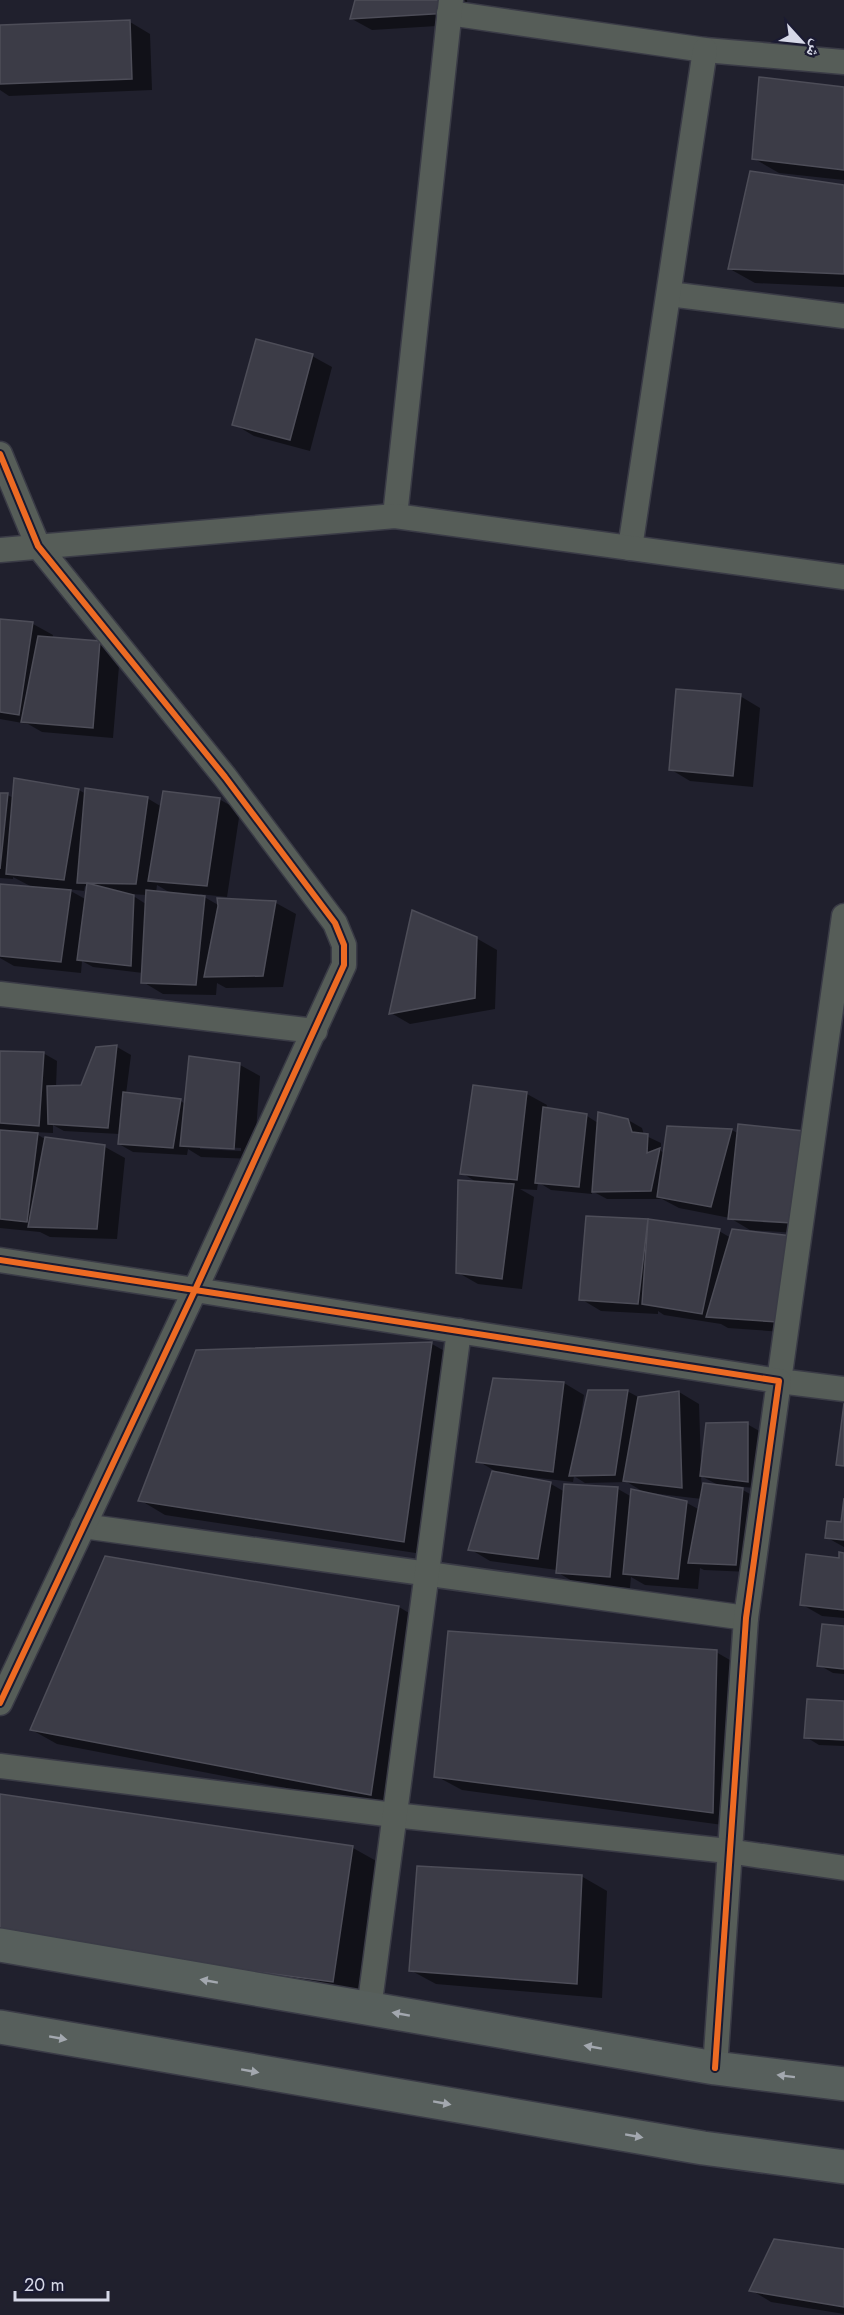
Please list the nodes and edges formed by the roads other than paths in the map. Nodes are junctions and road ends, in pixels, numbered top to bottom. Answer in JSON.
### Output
{"nodes":[{"id":1,"x":450,"y":6,"type":"edge"},
{"id":2,"x":705,"y":50,"type":"junction"},
{"id":3,"x":844,"y":62,"type":"edge"},
{"id":4,"x":669,"y":294,"type":"junction"},
{"id":5,"x":844,"y":316,"type":"edge"},
{"id":6,"x":0,"y":454,"type":"edge"},
{"id":7,"x":395,"y":516,"type":"junction"},
{"id":8,"x":38,"y":546,"type":"junction"},
{"id":9,"x":630,"y":548,"type":"junction"},
{"id":10,"x":0,"y":550,"type":"edge"},
{"id":11,"x":844,"y":577,"type":"edge"},
{"id":12,"x":844,"y":916,"type":"edge"},
{"id":13,"x":0,"y":994,"type":"edge"},
{"id":14,"x":315,"y":1031,"type":"junction"},
{"id":15,"x":0,"y":1260,"type":"edge"},
{"id":16,"x":195,"y":1290,"type":"junction"},
{"id":17,"x":459,"y":1331,"type":"junction"},
{"id":18,"x":780,"y":1381,"type":"junction"},
{"id":19,"x":844,"y":1389,"type":"edge"},
{"id":20,"x":83,"y":1526,"type":"junction"},
{"id":21,"x":427,"y":1573,"type":"junction"},
{"id":22,"x":746,"y":1618,"type":"junction"},
{"id":23,"x":0,"y":1703,"type":"edge"},
{"id":24,"x":0,"y":1766,"type":"edge"},
{"id":25,"x":394,"y":1815,"type":"junction"},
{"id":26,"x":728,"y":1851,"type":"junction"},
{"id":27,"x":844,"y":1868,"type":"edge"},
{"id":28,"x":0,"y":1945,"type":"edge"},
{"id":29,"x":369,"y":2009,"type":"junction"},
{"id":30,"x":0,"y":2027,"type":"edge"},
{"id":31,"x":715,"y":2068,"type":"junction"},
{"id":32,"x":844,"y":2084,"type":"edge"},
{"id":33,"x":844,"y":2167,"type":"edge"}],
"edges":[{"from":1,"to":2,"type":"street"},
{"from":1,"to":7,"type":"street"},
{"from":2,"to":3,"type":"street"},
{"from":2,"to":4,"type":"street"},
{"from":4,"to":5,"type":"street"},
{"from":4,"to":9,"type":"street"},
{"from":6,"to":8,"type":"street"},
{"from":7,"to":8,"type":"street"},
{"from":7,"to":9,"type":"street"},
{"from":8,"to":10,"type":"street"},
{"from":8,"to":14,"type":"street"},
{"from":9,"to":11,"type":"street"},
{"from":12,"to":18,"type":"street"},
{"from":13,"to":14,"type":"street"},
{"from":14,"to":16,"type":"street"},
{"from":15,"to":16,"type":"street"},
{"from":16,"to":17,"type":"street"},
{"from":16,"to":20,"type":"street"},
{"from":17,"to":18,"type":"street"},
{"from":17,"to":21,"type":"street"},
{"from":18,"to":19,"type":"street"},
{"from":18,"to":22,"type":"street"},
{"from":20,"to":21,"type":"street"},
{"from":20,"to":23,"type":"street"},
{"from":21,"to":22,"type":"street"},
{"from":21,"to":25,"type":"street"},
{"from":22,"to":26,"type":"street"},
{"from":24,"to":25,"type":"street"},
{"from":25,"to":26,"type":"street"},
{"from":25,"to":29,"type":"street"},
{"from":26,"to":27,"type":"street"},
{"from":26,"to":31,"type":"street"},
{"from":29,"to":28,"type":"main road","one_way":true},
{"from":31,"to":29,"type":"main road","one_way":true},
{"from":30,"to":33,"type":"main road","one_way":true},
{"from":32,"to":31,"type":"main road","one_way":true}]}
